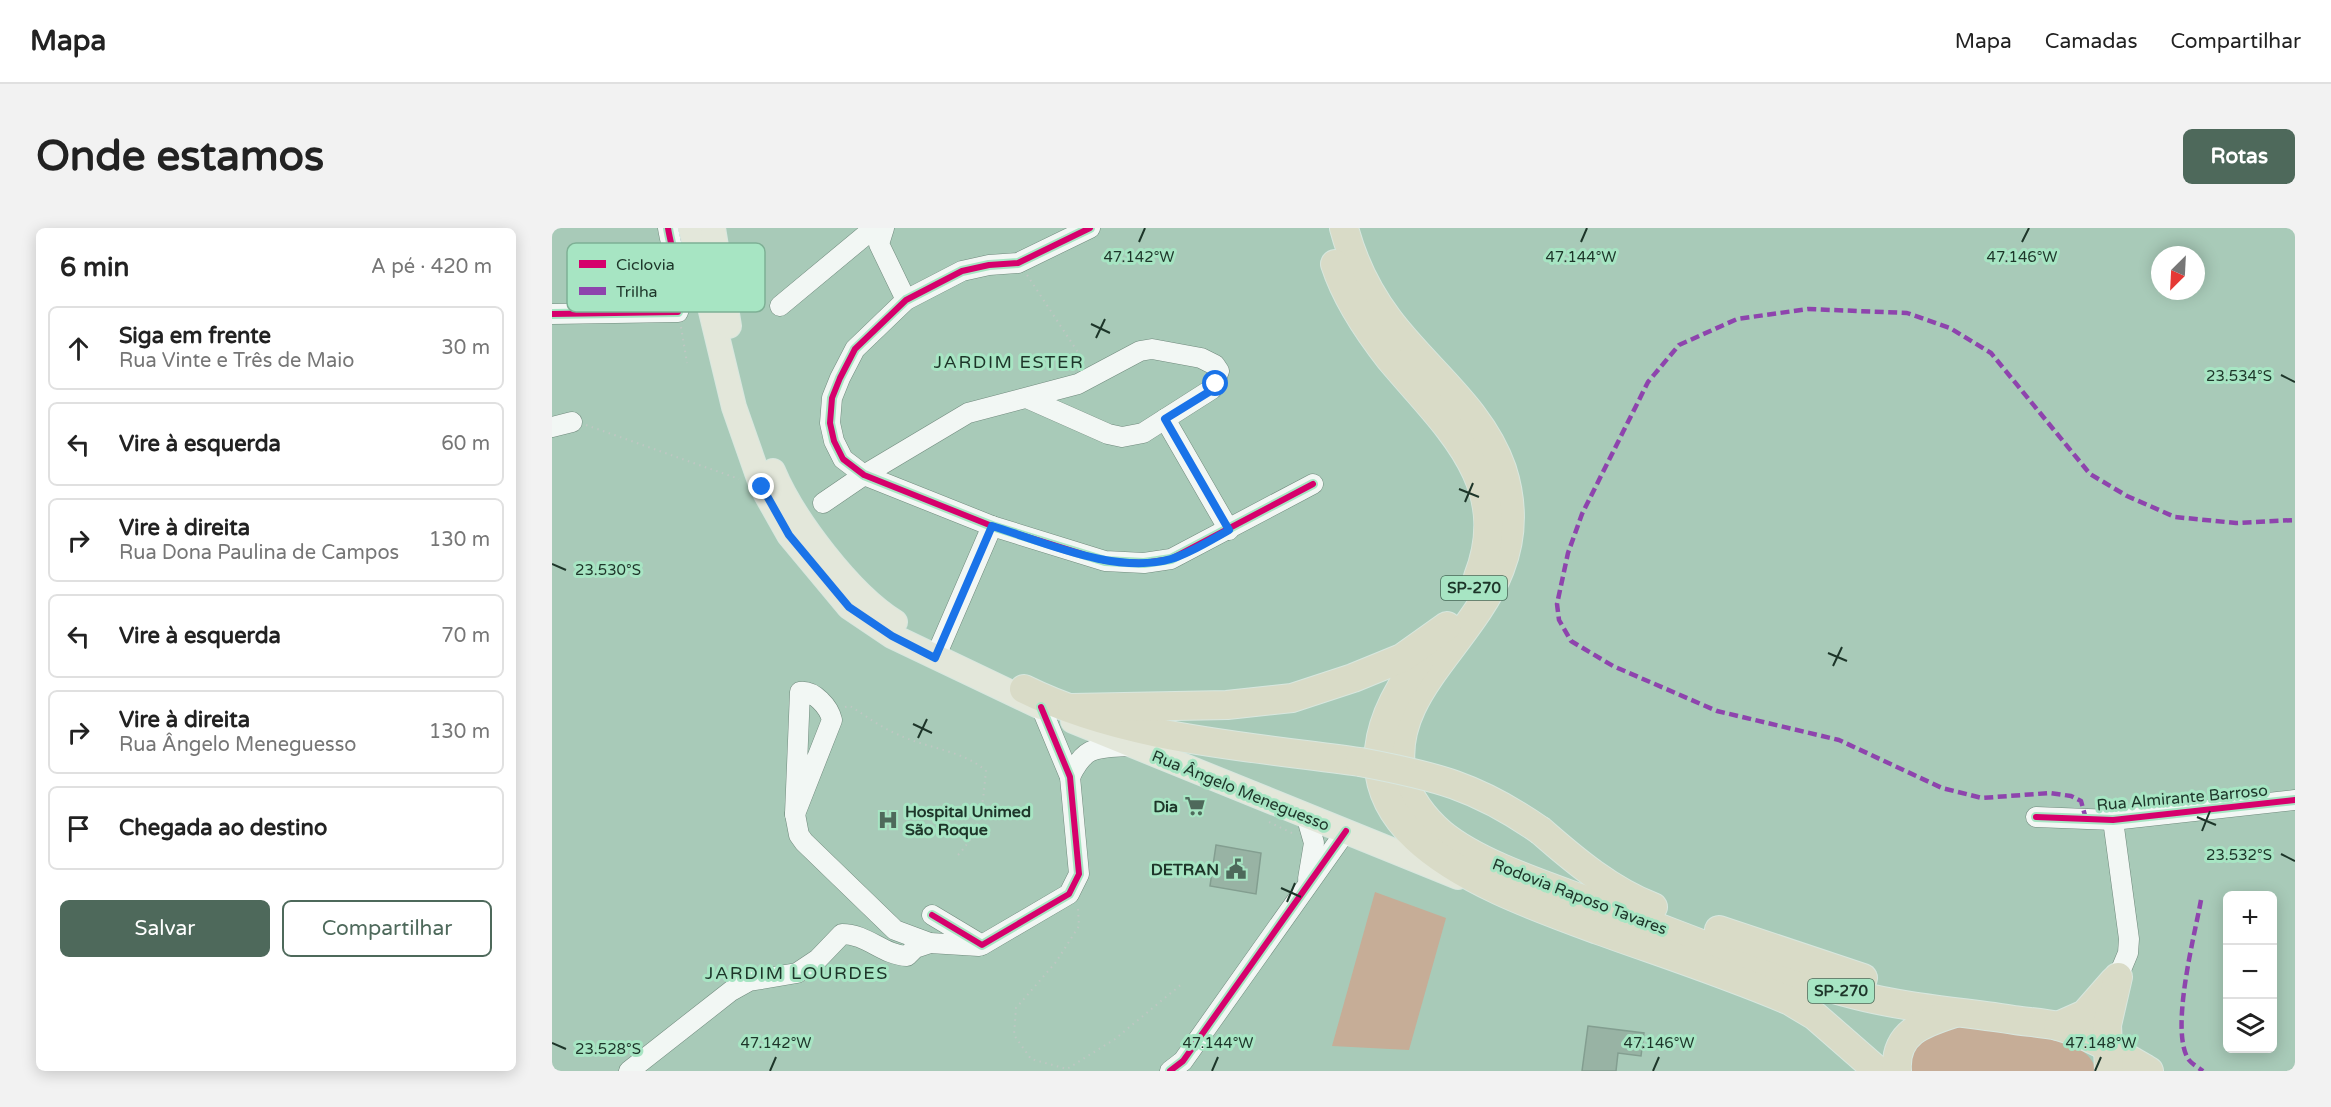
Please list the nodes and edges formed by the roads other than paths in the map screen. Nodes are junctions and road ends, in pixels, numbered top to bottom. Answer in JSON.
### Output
{"nodes":[{"id":1,"x":668,"y":228,"type":"edge"},
{"id":2,"x":691,"y":228,"type":"edge"},
{"id":3,"x":874,"y":228,"type":"edge"},
{"id":4,"x":884,"y":228,"type":"edge"},
{"id":5,"x":1090,"y":228,"type":"edge"},
{"id":6,"x":1324,"y":228,"type":"edge"},
{"id":7,"x":1344,"y":228,"type":"edge"},
{"id":8,"x":671,"y":243,"type":"edge"},
{"id":9,"x":695,"y":243,"type":"edge"},
{"id":10,"x":906,"y":300,"type":"junction"},
{"id":11,"x":780,"y":306,"type":"dead end"},
{"id":12,"x":678,"y":312,"type":"edge"},
{"id":13,"x":711,"y":312,"type":"edge"},
{"id":14,"x":728,"y":312,"type":"edge"},
{"id":15,"x":552,"y":314,"type":"edge"},
{"id":16,"x":1029,"y":399,"type":"junction"},
{"id":17,"x":1165,"y":419,"type":"junction"},
{"id":18,"x":572,"y":422,"type":"road end"},
{"id":19,"x":552,"y":427,"type":"edge"},
{"id":20,"x":864,"y":475,"type":"junction"},
{"id":21,"x":1313,"y":484,"type":"dead end"},
{"id":22,"x":823,"y":503,"type":"dead end"},
{"id":23,"x":992,"y":526,"type":"junction"},
{"id":24,"x":1229,"y":530,"type":"junction"},
{"id":25,"x":1447,"y":626,"type":"junction"},
{"id":26,"x":937,"y":652,"type":"junction"},
{"id":27,"x":1020,"y":695,"type":"junction"},
{"id":28,"x":1072,"y":708,"type":"junction"},
{"id":29,"x":1129,"y":746,"type":"junction"},
{"id":30,"x":1070,"y":777,"type":"junction"},
{"id":31,"x":2295,"y":800,"type":"edge"},
{"id":32,"x":795,"y":814,"type":"junction"},
{"id":33,"x":1306,"y":815,"type":"junction"},
{"id":34,"x":2036,"y":817,"type":"dead end"},
{"id":35,"x":2113,"y":820,"type":"junction"},
{"id":36,"x":1346,"y":831,"type":"junction"},
{"id":37,"x":1307,"y":884,"type":"junction"},
{"id":38,"x":1519,"y":901,"type":"junction"},
{"id":39,"x":932,"y":915,"type":"dead end"},
{"id":40,"x":930,"y":942,"type":"junction"},
{"id":41,"x":982,"y":945,"type":"junction"},
{"id":42,"x":2118,"y":977,"type":"junction"},
{"id":43,"x":1953,"y":1010,"type":"junction"},
{"id":44,"x":2058,"y":1026,"type":"junction"},
{"id":45,"x":2103,"y":1057,"type":"edge"},
{"id":46,"x":629,"y":1071,"type":"edge"},
{"id":47,"x":1170,"y":1071,"type":"edge"},
{"id":48,"x":1878,"y":1071,"type":"edge"},
{"id":49,"x":1897,"y":1071,"type":"edge"},
{"id":50,"x":2149,"y":1071,"type":"edge"}],
"edges":[{"from":1,"to":8,"type":"street"},
{"from":2,"to":9,"type":"main road"},
{"from":3,"to":11,"type":"street"},
{"from":4,"to":10,"type":"street"},
{"from":5,"to":10,"type":"street"},
{"from":6,"to":25,"type":"highway","name":"Rodovia Raposo Tavares","number":"SP-270"},
{"from":7,"to":43,"type":"highway","name":"Rodovia Raposo Tavares","number":"SP-270"},
{"from":10,"to":20,"type":"street"},
{"from":12,"to":15,"type":"street"},
{"from":13,"to":26,"type":"main road"},
{"from":14,"to":26,"type":"main road"},
{"from":16,"to":17,"type":"street"},
{"from":16,"to":17,"type":"street"},
{"from":16,"to":20,"type":"street"},
{"from":17,"to":24,"type":"street"},
{"from":18,"to":19,"type":"street"},
{"from":20,"to":22,"type":"street"},
{"from":20,"to":23,"type":"street"},
{"from":21,"to":24,"type":"street"},
{"from":23,"to":24,"type":"street"},
{"from":23,"to":26,"type":"street"},
{"from":25,"to":28,"type":"highway"},
{"from":25,"to":38,"type":"highway","name":"Rodovia Raposo Tavares","number":"SP-270"},
{"from":26,"to":27,"type":"main road"},
{"from":27,"to":28,"type":"highway"},
{"from":27,"to":29,"type":"main road","name":"Rua Ângelo Meneguesso"},
{"from":27,"to":30,"type":"street"},
{"from":28,"to":43,"type":"highway","bridge":true},
{"from":29,"to":30,"type":"street"},
{"from":29,"to":33,"type":"main road","name":"Rua Ângelo Meneguesso","number":"SP-270"},
{"from":30,"to":41,"type":"street"},
{"from":31,"to":35,"type":"street","name":"Rua Almirante Barroso"},
{"from":32,"to":32,"type":"street"},
{"from":32,"to":40,"type":"street"},
{"from":33,"to":36,"type":"main road","name":"Rua Ângelo Meneguesso","number":"SP-270"},
{"from":33,"to":37,"type":"street"},
{"from":34,"to":35,"type":"street","name":"Rua Almirante Barroso"},
{"from":35,"to":42,"type":"street"},
{"from":36,"to":37,"type":"street"},
{"from":36,"to":38,"type":"main road","name":"Rua Ângelo Meneguesso","number":"SP-270"},
{"from":37,"to":47,"type":"street"},
{"from":38,"to":48,"type":"highway","name":"Rodovia Raposo Tavares","number":"SP-270"},
{"from":39,"to":41,"type":"street"},
{"from":40,"to":41,"type":"street"},
{"from":40,"to":46,"type":"street"},
{"from":42,"to":44,"type":"highway"},
{"from":42,"to":45,"type":"highway"},
{"from":43,"to":44,"type":"highway","name":"Rodovia Raposo Tavares","number":"SP-270"},
{"from":43,"to":49,"type":"highway"},
{"from":44,"to":45,"type":"highway","name":"Rodovia Raposo Tavares","number":"SP-270"},
{"from":45,"to":50,"type":"highway","name":"Rodovia Raposo Tavares","number":"SP-270"}]}
